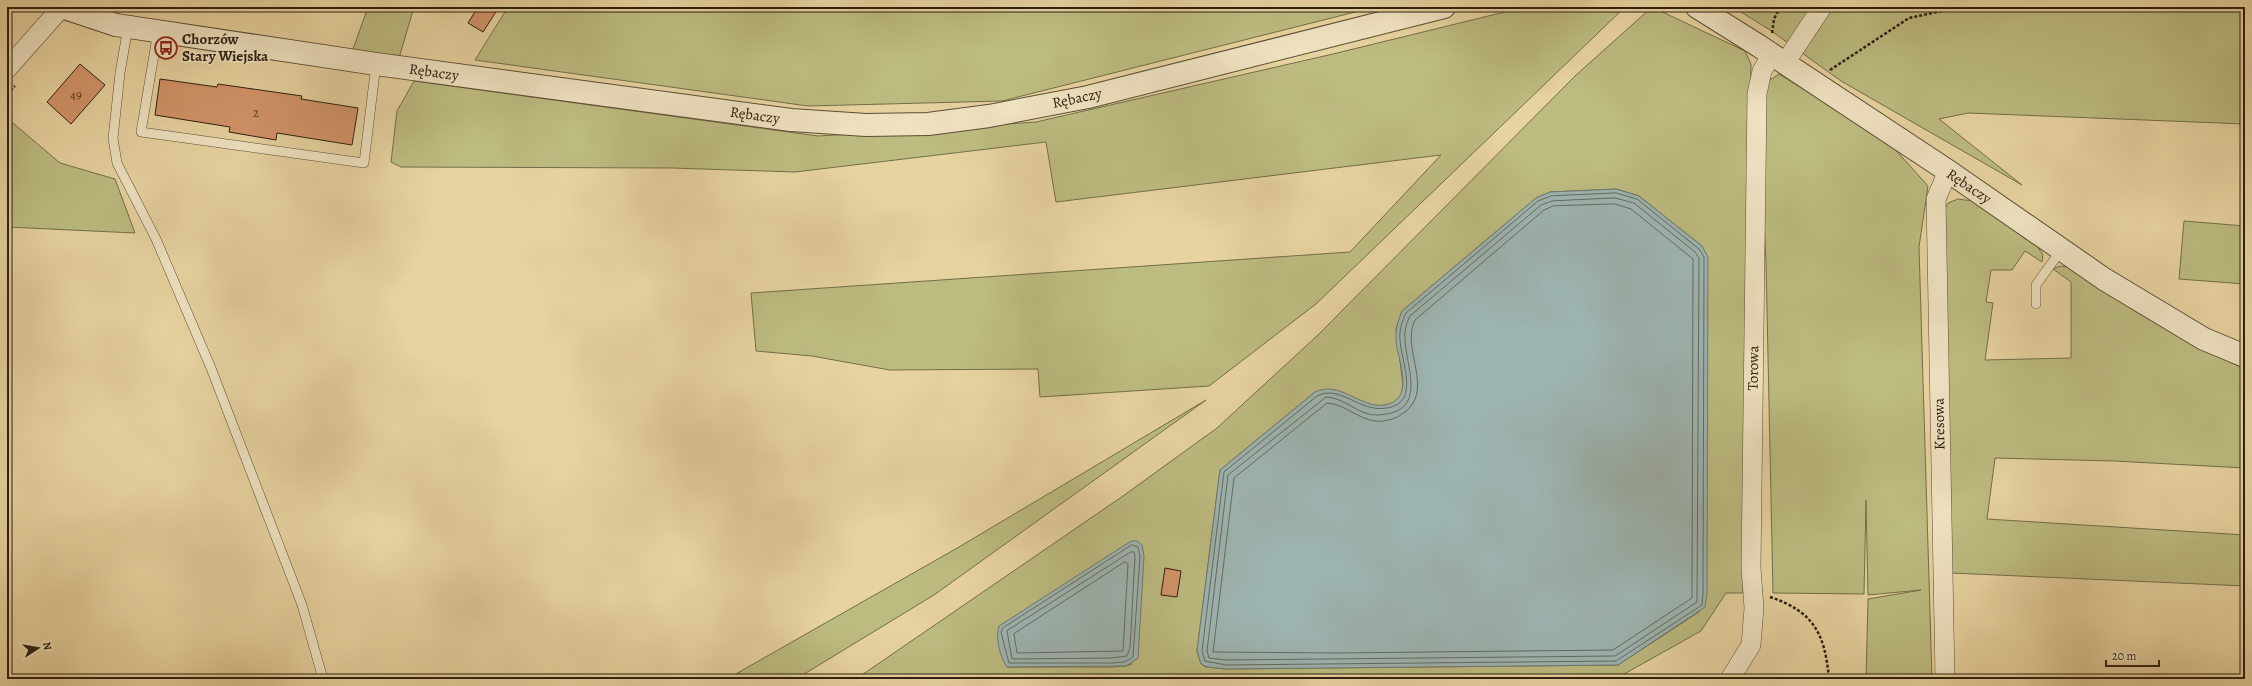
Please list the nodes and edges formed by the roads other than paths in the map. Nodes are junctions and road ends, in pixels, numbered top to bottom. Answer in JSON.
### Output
{"nodes":[{"id":1,"x":62,"y":7,"type":"edge"},
{"id":2,"x":1444,"y":7,"type":"edge"},
{"id":3,"x":1697,"y":7,"type":"edge"},
{"id":4,"x":1822,"y":7,"type":"edge"},
{"id":5,"x":128,"y":27,"type":"junction"},
{"id":6,"x":158,"y":31,"type":"junction"},
{"id":7,"x":1776,"y":53,"type":"junction"},
{"id":8,"x":376,"y":64,"type":"junction"},
{"id":9,"x":7,"y":69,"type":"edge"},
{"id":10,"x":1948,"y":172,"type":"junction"},
{"id":11,"x":2062,"y":249,"type":"junction"},
{"id":12,"x":2036,"y":304,"type":"dead end"},
{"id":13,"x":2245,"y":356,"type":"edge"},
{"id":14,"x":322,"y":679,"type":"edge"},
{"id":15,"x":1730,"y":679,"type":"edge"},
{"id":16,"x":1945,"y":679,"type":"edge"}],
"edges":[{"from":1,"to":5,"type":"street","name":"Rębaczy"},
{"from":1,"to":9,"type":"street"},
{"from":2,"to":8,"type":"street","name":"Rębaczy"},
{"from":3,"to":7,"type":"street","name":"Rębaczy"},
{"from":4,"to":7,"type":"street","name":"Torowa"},
{"from":5,"to":6,"type":"street","name":"Rębaczy"},
{"from":5,"to":14,"type":"lane"},
{"from":6,"to":8,"type":"street","name":"Rębaczy"},
{"from":6,"to":8,"type":"lane"},
{"from":7,"to":10,"type":"street","name":"Rębaczy"},
{"from":7,"to":15,"type":"street","name":"Torowa"},
{"from":10,"to":11,"type":"street","name":"Rębaczy"},
{"from":10,"to":16,"type":"street","name":"Kresowa"},
{"from":11,"to":12,"type":"lane"},
{"from":11,"to":13,"type":"street","name":"Rębaczy"}]}
